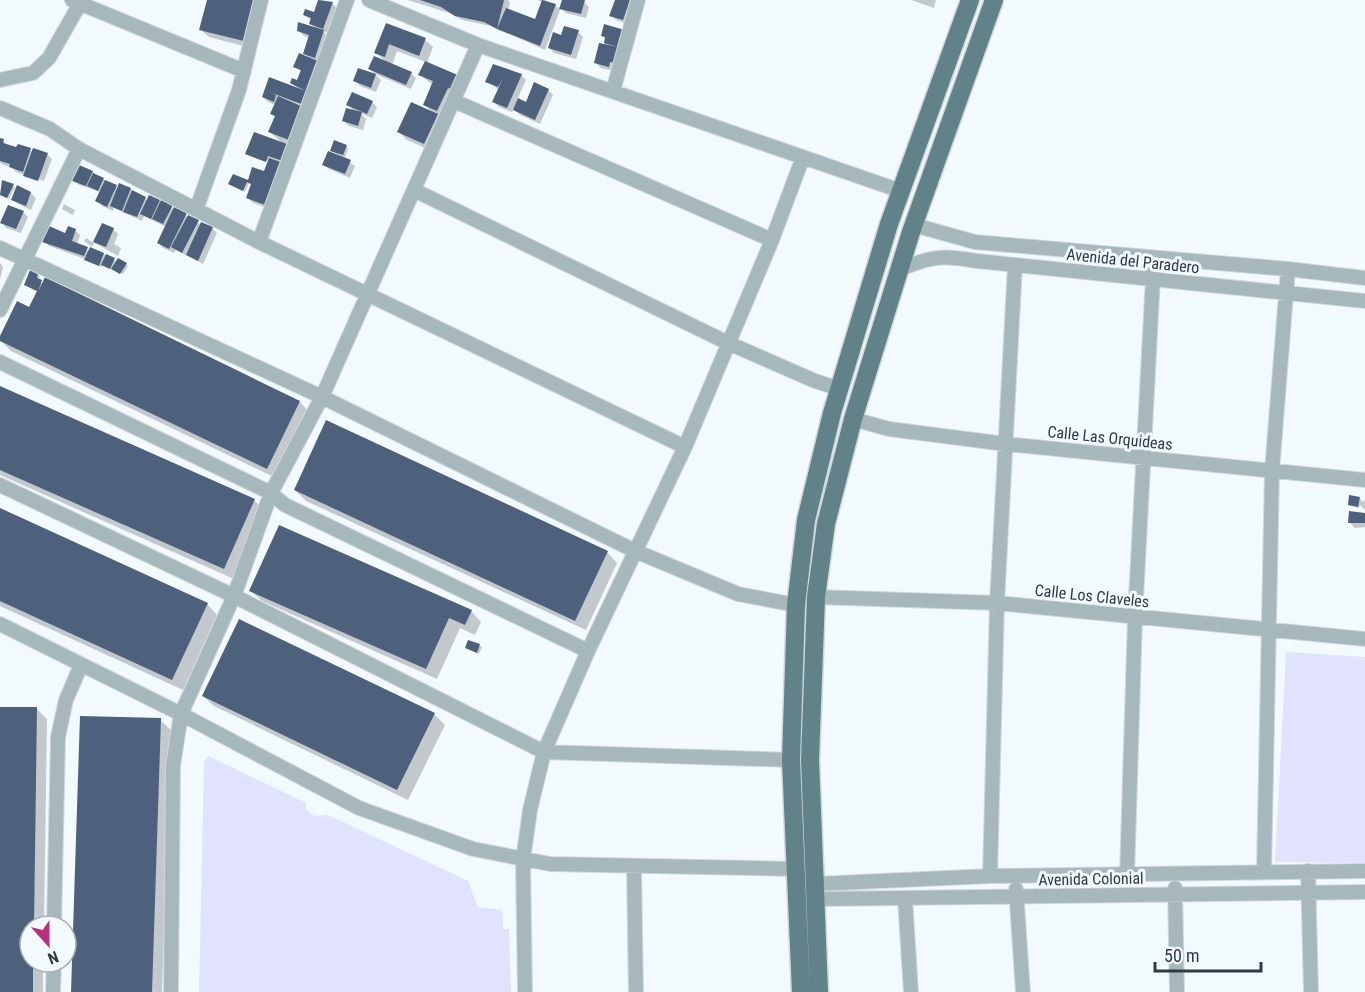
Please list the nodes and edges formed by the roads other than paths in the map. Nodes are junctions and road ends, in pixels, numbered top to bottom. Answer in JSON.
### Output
{"nodes":[{"id":1,"x":261,"y":0,"type":"edge"},
{"id":2,"x":347,"y":0,"type":"edge"},
{"id":3,"x":369,"y":0,"type":"edge"},
{"id":4,"x":638,"y":0,"type":"edge"},
{"id":5,"x":970,"y":0,"type":"edge"},
{"id":6,"x":994,"y":0,"type":"edge"},
{"id":7,"x":78,"y":1,"type":"edge"},
{"id":8,"x":384,"y":2,"type":"edge"},
{"id":9,"x":478,"y":45,"type":"junction"},
{"id":10,"x":244,"y":71,"type":"junction"},
{"id":11,"x":0,"y":80,"type":"edge"},
{"id":12,"x":613,"y":91,"type":"junction"},
{"id":13,"x":454,"y":101,"type":"junction"},
{"id":14,"x":0,"y":108,"type":"edge"},
{"id":15,"x":79,"y":149,"type":"junction"},
{"id":16,"x":803,"y":158,"type":"junction"},
{"id":17,"x":414,"y":190,"type":"junction"},
{"id":18,"x":901,"y":191,"type":"junction"},
{"id":19,"x":196,"y":210,"type":"junction"},
{"id":20,"x":890,"y":224,"type":"junction"},
{"id":21,"x":912,"y":228,"type":"junction"},
{"id":22,"x":772,"y":240,"type":"junction"},
{"id":23,"x":259,"y":242,"type":"junction"},
{"id":24,"x":0,"y":248,"type":"edge"},
{"id":25,"x":1154,"y":258,"type":"junction"},
{"id":26,"x":25,"y":260,"type":"junction"},
{"id":27,"x":1015,"y":265,"type":"junction"},
{"id":28,"x":900,"y":269,"type":"junction"},
{"id":29,"x":1288,"y":269,"type":"junction"},
{"id":30,"x":1365,"y":278,"type":"edge"},
{"id":31,"x":1153,"y":279,"type":"junction"},
{"id":32,"x":1287,"y":293,"type":"junction"},
{"id":33,"x":369,"y":295,"type":"junction"},
{"id":34,"x":1365,"y":301,"type":"edge"},
{"id":35,"x":0,"y":310,"type":"edge"},
{"id":36,"x":728,"y":343,"type":"junction"},
{"id":37,"x":0,"y":362,"type":"edge"},
{"id":38,"x":840,"y":389,"type":"junction"},
{"id":39,"x":322,"y":397,"type":"junction"},
{"id":40,"x":853,"y":419,"type":"junction"},
{"id":41,"x":1006,"y":444,"type":"junction"},
{"id":42,"x":685,"y":447,"type":"junction"},
{"id":43,"x":1144,"y":458,"type":"junction"},
{"id":44,"x":1272,"y":471,"type":"junction"},
{"id":45,"x":1365,"y":480,"type":"edge"},
{"id":46,"x":0,"y":485,"type":"edge"},
{"id":47,"x":271,"y":493,"type":"junction"},
{"id":48,"x":635,"y":551,"type":"junction"},
{"id":49,"x":234,"y":596,"type":"junction"},
{"id":50,"x":816,"y":597,"type":"junction"},
{"id":51,"x":997,"y":603,"type":"junction"},
{"id":52,"x":796,"y":604,"type":"junction"},
{"id":53,"x":1135,"y":618,"type":"junction"},
{"id":54,"x":0,"y":624,"type":"edge"},
{"id":55,"x":1270,"y":628,"type":"junction"},
{"id":56,"x":1365,"y":639,"type":"edge"},
{"id":57,"x":588,"y":651,"type":"junction"},
{"id":58,"x":81,"y":665,"type":"junction"},
{"id":59,"x":181,"y":714,"type":"junction"},
{"id":60,"x":544,"y":752,"type":"junction"},
{"id":61,"x":791,"y":760,"type":"junction"},
{"id":62,"x":523,"y":860,"type":"junction"},
{"id":63,"x":634,"y":867,"type":"junction"},
{"id":64,"x":795,"y":869,"type":"junction"},
{"id":65,"x":1264,"y":871,"type":"junction"},
{"id":66,"x":1308,"y":871,"type":"junction"},
{"id":67,"x":1365,"y":871,"type":"edge"},
{"id":68,"x":1175,"y":873,"type":"junction"},
{"id":69,"x":1127,"y":875,"type":"junction"},
{"id":70,"x":990,"y":876,"type":"junction"},
{"id":71,"x":1016,"y":876,"type":"junction"},
{"id":72,"x":816,"y":892,"type":"junction"},
{"id":73,"x":1365,"y":892,"type":"edge"},
{"id":74,"x":1308,"y":893,"type":"junction"},
{"id":75,"x":1176,"y":894,"type":"junction"},
{"id":76,"x":1016,"y":896,"type":"junction"},
{"id":77,"x":905,"y":898,"type":"junction"},
{"id":78,"x":54,"y":914,"type":"edge"},
{"id":79,"x":54,"y":974,"type":"edge"},
{"id":80,"x":53,"y":992,"type":"edge"},
{"id":81,"x":171,"y":992,"type":"edge"},
{"id":82,"x":525,"y":992,"type":"edge"},
{"id":83,"x":636,"y":992,"type":"edge"},
{"id":84,"x":801,"y":992,"type":"edge"},
{"id":85,"x":819,"y":992,"type":"edge"},
{"id":86,"x":911,"y":992,"type":"edge"},
{"id":87,"x":1023,"y":992,"type":"edge"},
{"id":88,"x":1177,"y":992,"type":"edge"},
{"id":89,"x":1311,"y":992,"type":"edge"}],
"edges":[{"from":1,"to":10,"type":"street"},
{"from":2,"to":23,"type":"street"},
{"from":3,"to":8,"type":"street"},
{"from":4,"to":12,"type":"street"},
{"from":5,"to":18,"type":"main road"},
{"from":6,"to":21,"type":"main road"},
{"from":7,"to":10,"type":"street"},
{"from":7,"to":11,"type":"street"},
{"from":8,"to":9,"type":"street"},
{"from":9,"to":12,"type":"street"},
{"from":9,"to":13,"type":"street"},
{"from":10,"to":19,"type":"street"},
{"from":12,"to":16,"type":"street"},
{"from":13,"to":17,"type":"street"},
{"from":13,"to":22,"type":"street"},
{"from":14,"to":15,"type":"street"},
{"from":15,"to":19,"type":"street"},
{"from":15,"to":26,"type":"street"},
{"from":16,"to":18,"type":"street"},
{"from":16,"to":22,"type":"street"},
{"from":17,"to":33,"type":"street"},
{"from":17,"to":36,"type":"street"},
{"from":18,"to":20,"type":"main road"},
{"from":19,"to":23,"type":"street"},
{"from":20,"to":21,"type":"main road"},
{"from":20,"to":38,"type":"main road"},
{"from":21,"to":25,"type":"street","name":"Avenida del Paradero"},
{"from":21,"to":28,"type":"main road"},
{"from":22,"to":36,"type":"street"},
{"from":23,"to":33,"type":"street"},
{"from":24,"to":26,"type":"street"},
{"from":25,"to":29,"type":"street","name":"Avenida del Paradero"},
{"from":25,"to":31,"type":"street"},
{"from":26,"to":35,"type":"street"},
{"from":26,"to":39,"type":"street"},
{"from":27,"to":28,"type":"street","name":"Avenida del Paradero"},
{"from":27,"to":31,"type":"street","name":"Avenida del Paradero"},
{"from":27,"to":41,"type":"street"},
{"from":28,"to":40,"type":"main road"},
{"from":29,"to":30,"type":"street","name":"Avenida del Paradero"},
{"from":29,"to":32,"type":"street"},
{"from":31,"to":32,"type":"street","name":"Avenida del Paradero"},
{"from":31,"to":43,"type":"street"},
{"from":32,"to":34,"type":"street","name":"Avenida del Paradero"},
{"from":32,"to":44,"type":"street"},
{"from":33,"to":39,"type":"street"},
{"from":33,"to":42,"type":"street"},
{"from":36,"to":38,"type":"street"},
{"from":36,"to":42,"type":"street"},
{"from":37,"to":47,"type":"street"},
{"from":38,"to":52,"type":"main road"},
{"from":39,"to":47,"type":"street"},
{"from":39,"to":48,"type":"street"},
{"from":40,"to":41,"type":"street","name":"Calle Las Orquideas"},
{"from":40,"to":50,"type":"main road"},
{"from":41,"to":43,"type":"street","name":"Calle Las Orquideas"},
{"from":41,"to":51,"type":"street"},
{"from":42,"to":48,"type":"street"},
{"from":43,"to":44,"type":"street","name":"Calle Las Orquideas"},
{"from":43,"to":53,"type":"street"},
{"from":44,"to":45,"type":"street","name":"Calle Las Orquideas"},
{"from":44,"to":55,"type":"street"},
{"from":46,"to":49,"type":"street"},
{"from":47,"to":49,"type":"street"},
{"from":47,"to":57,"type":"street"},
{"from":48,"to":52,"type":"street"},
{"from":48,"to":57,"type":"street"},
{"from":49,"to":59,"type":"street"},
{"from":49,"to":60,"type":"street"},
{"from":50,"to":51,"type":"street","name":"Calle Los Claveles"},
{"from":50,"to":72,"type":"main road"},
{"from":51,"to":53,"type":"street","name":"Calle Los Claveles"},
{"from":51,"to":70,"type":"street"},
{"from":52,"to":61,"type":"main road"},
{"from":53,"to":55,"type":"street","name":"Calle Los Claveles"},
{"from":53,"to":69,"type":"street"},
{"from":54,"to":58,"type":"street"},
{"from":55,"to":56,"type":"street","name":"Calle Los Claveles"},
{"from":55,"to":65,"type":"street"},
{"from":57,"to":60,"type":"street"},
{"from":58,"to":59,"type":"street"},
{"from":58,"to":78,"type":"street"},
{"from":59,"to":62,"type":"street"},
{"from":59,"to":81,"type":"street"},
{"from":60,"to":61,"type":"street"},
{"from":60,"to":62,"type":"street"},
{"from":61,"to":64,"type":"main road"},
{"from":62,"to":63,"type":"street"},
{"from":62,"to":82,"type":"street"},
{"from":63,"to":64,"type":"street"},
{"from":63,"to":83,"type":"street"},
{"from":64,"to":84,"type":"main road"},
{"from":65,"to":66,"type":"street"},
{"from":65,"to":68,"type":"street"},
{"from":66,"to":67,"type":"street"},
{"from":66,"to":74,"type":"street"},
{"from":68,"to":69,"type":"street"},
{"from":68,"to":75,"type":"street"},
{"from":69,"to":71,"type":"street"},
{"from":70,"to":71,"type":"street"},
{"from":70,"to":72,"type":"street"},
{"from":71,"to":76,"type":"street"},
{"from":72,"to":77,"type":"street","name":"Avenida Colonial"},
{"from":72,"to":85,"type":"main road"},
{"from":73,"to":74,"type":"street","name":"Avenida Colonial"},
{"from":74,"to":75,"type":"street","name":"Avenida Colonial"},
{"from":74,"to":89,"type":"street"},
{"from":75,"to":76,"type":"street","name":"Avenida Colonial"},
{"from":75,"to":88,"type":"street"},
{"from":76,"to":77,"type":"street","name":"Avenida Colonial"},
{"from":76,"to":87,"type":"street"},
{"from":77,"to":86,"type":"street"},
{"from":79,"to":80,"type":"street"}]}
